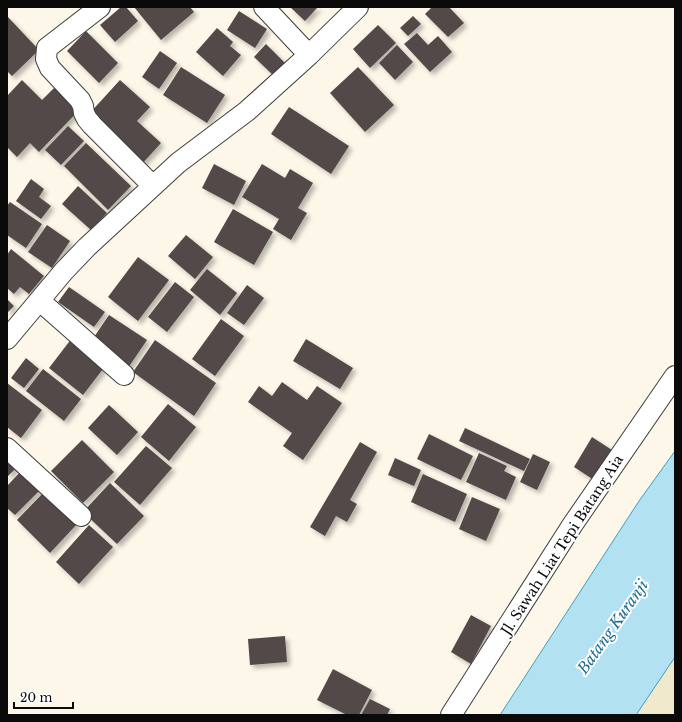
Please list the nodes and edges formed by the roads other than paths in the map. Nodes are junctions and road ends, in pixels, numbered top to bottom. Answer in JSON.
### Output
{"nodes":[{"id":1,"x":100,"y":7,"type":"edge"},
{"id":2,"x":264,"y":7,"type":"edge"},
{"id":3,"x":358,"y":7,"type":"edge"},
{"id":4,"x":309,"y":55,"type":"junction"},
{"id":5,"x":153,"y":186,"type":"junction"},
{"id":6,"x":40,"y":301,"type":"junction"},
{"id":7,"x":7,"y":339,"type":"edge"},
{"id":8,"x":124,"y":375,"type":"dead end"},
{"id":9,"x":675,"y":376,"type":"edge"},
{"id":10,"x":7,"y":448,"type":"edge"},
{"id":11,"x":81,"y":516,"type":"dead end"},
{"id":12,"x":451,"y":715,"type":"edge"}],
"edges":[{"from":1,"to":5,"type":"street"},
{"from":2,"to":4,"type":"street"},
{"from":3,"to":4,"type":"street"},
{"from":4,"to":5,"type":"street"},
{"from":5,"to":6,"type":"street"},
{"from":6,"to":7,"type":"street"},
{"from":6,"to":8,"type":"street"},
{"from":9,"to":12,"type":"street","name":"Jl. Sawah Liat Tepi Batang Aia"},
{"from":10,"to":11,"type":"street"}]}
